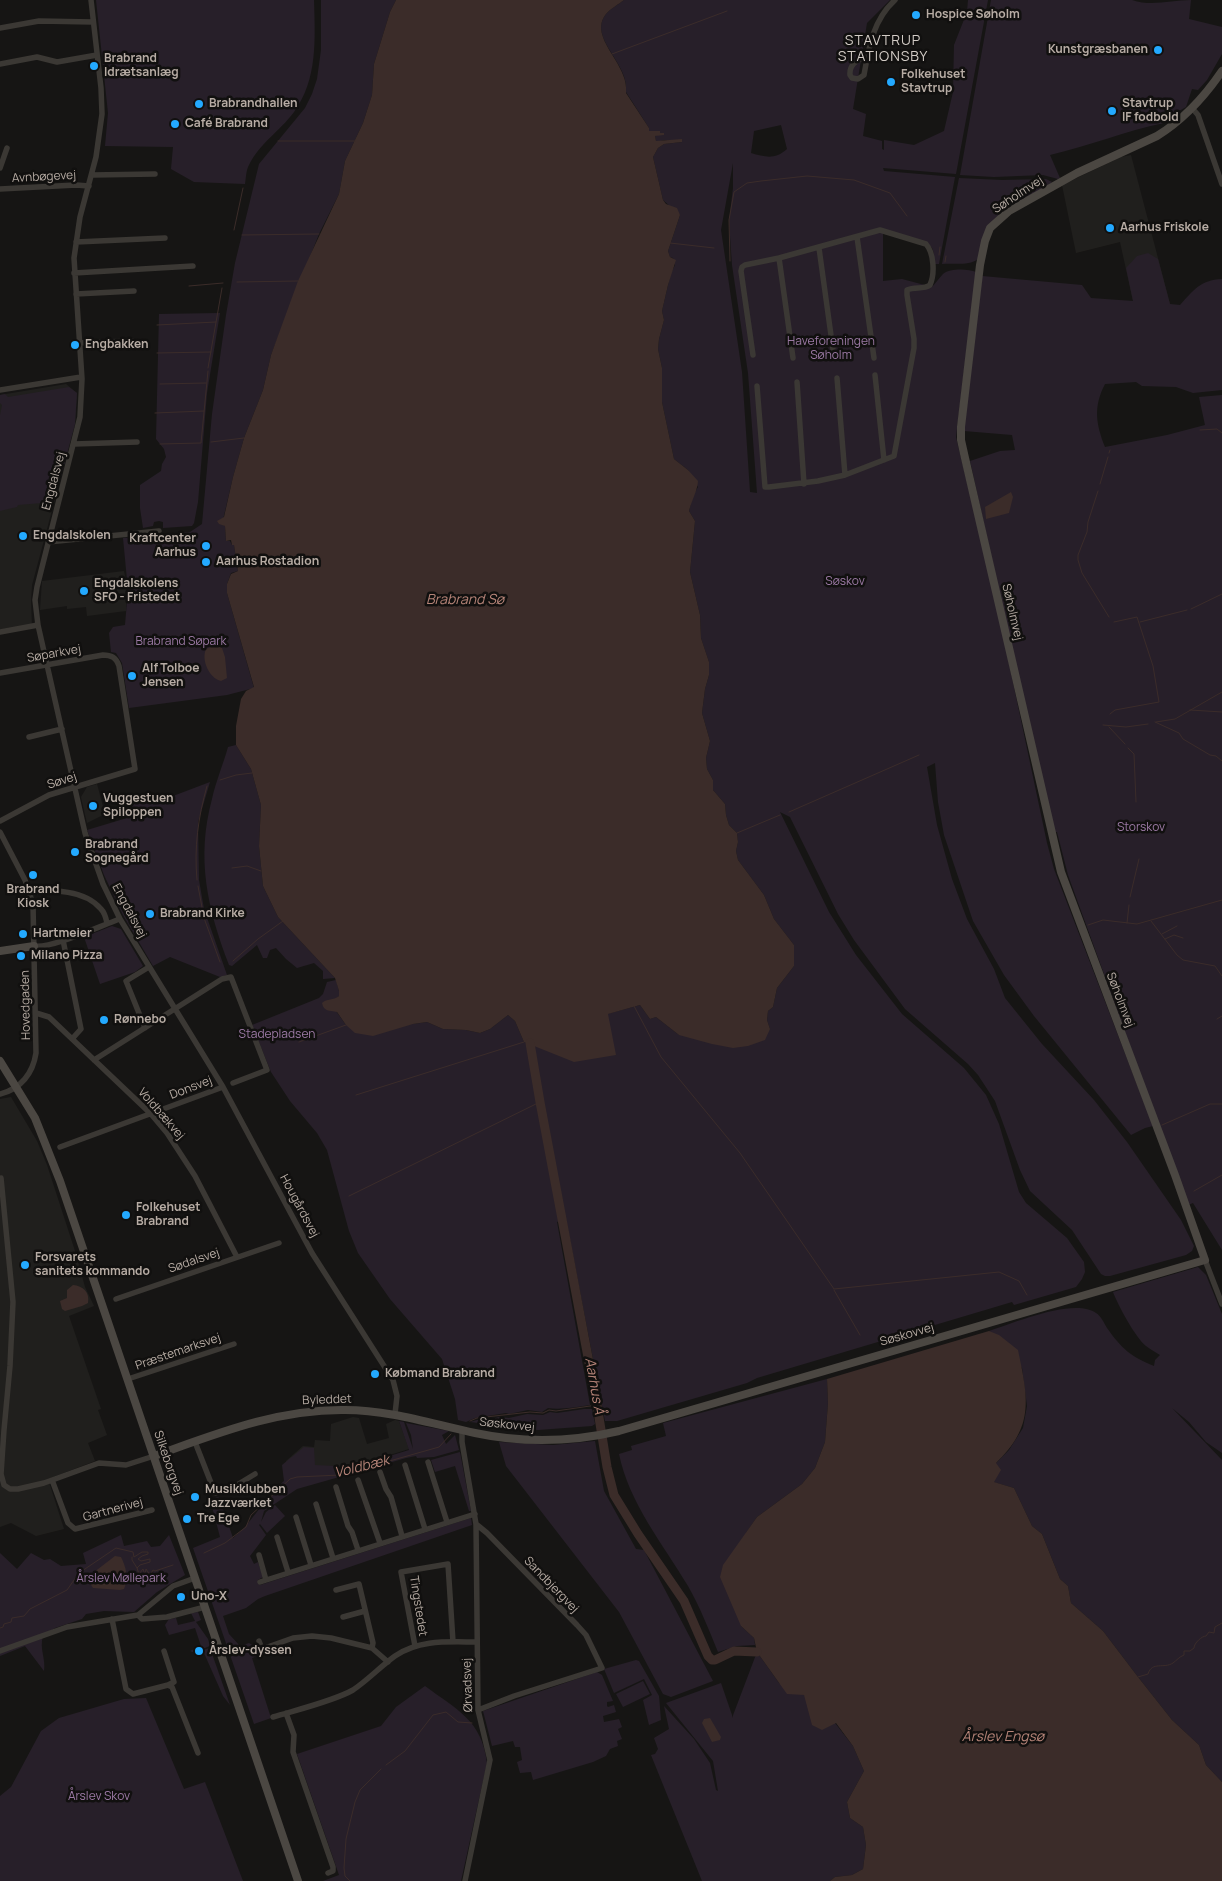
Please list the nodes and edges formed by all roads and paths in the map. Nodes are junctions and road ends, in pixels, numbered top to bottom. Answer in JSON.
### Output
{"nodes":[{"id":1,"x":91,"y":0,"type":"edge"},
{"id":2,"x":895,"y":0,"type":"edge"},
{"id":3,"x":93,"y":22,"type":"junction"},
{"id":4,"x":0,"y":28,"type":"edge"},
{"id":5,"x":868,"y":55,"type":"dead end"},
{"id":6,"x":97,"y":56,"type":"junction"},
{"id":7,"x":0,"y":64,"type":"edge"},
{"id":8,"x":1222,"y":71,"type":"edge"},
{"id":9,"x":1192,"y":108,"type":"junction"},
{"id":10,"x":7,"y":148,"type":"dead end"},
{"id":11,"x":0,"y":168,"type":"edge"},
{"id":12,"x":155,"y":174,"type":"dead end"},
{"id":13,"x":92,"y":176,"type":"junction"},
{"id":14,"x":1222,"y":184,"type":"edge"},
{"id":15,"x":89,"y":186,"type":"junction"},
{"id":16,"x":0,"y":189,"type":"edge"},
{"id":17,"x":857,"y":237,"type":"junction"},
{"id":18,"x":165,"y":238,"type":"dead end"},
{"id":19,"x":76,"y":242,"type":"junction"},
{"id":20,"x":818,"y":248,"type":"junction"},
{"id":21,"x":779,"y":258,"type":"junction"},
{"id":22,"x":193,"y":266,"type":"dead end"},
{"id":23,"x":74,"y":273,"type":"junction"},
{"id":24,"x":134,"y":291,"type":"dead end"},
{"id":25,"x":76,"y":294,"type":"junction"},
{"id":26,"x":132,"y":341,"type":"dead end"},
{"id":27,"x":79,"y":343,"type":"junction"},
{"id":28,"x":753,"y":355,"type":"dead end"},
{"id":29,"x":793,"y":358,"type":"dead end"},
{"id":30,"x":834,"y":358,"type":"dead end"},
{"id":31,"x":874,"y":358,"type":"dead end"},
{"id":32,"x":876,"y":376,"type":"dead end"},
{"id":33,"x":81,"y":377,"type":"junction"},
{"id":34,"x":837,"y":378,"type":"dead end"},
{"id":35,"x":797,"y":382,"type":"dead end"},
{"id":36,"x":757,"y":386,"type":"dead end"},
{"id":37,"x":0,"y":390,"type":"edge"},
{"id":38,"x":137,"y":442,"type":"dead end"},
{"id":39,"x":74,"y":444,"type":"junction"},
{"id":40,"x":884,"y":460,"type":"junction"},
{"id":41,"x":844,"y":475,"type":"junction"},
{"id":42,"x":804,"y":484,"type":"junction"},
{"id":43,"x":158,"y":531,"type":"dead end"},
{"id":44,"x":48,"y":542,"type":"junction"},
{"id":45,"x":38,"y":625,"type":"junction"},
{"id":46,"x":0,"y":632,"type":"edge"},
{"id":47,"x":48,"y":665,"type":"junction"},
{"id":48,"x":0,"y":673,"type":"edge"},
{"id":49,"x":62,"y":729,"type":"junction"},
{"id":50,"x":29,"y":737,"type":"dead end"},
{"id":51,"x":134,"y":769,"type":"joint"},
{"id":52,"x":74,"y":787,"type":"junction"},
{"id":53,"x":0,"y":821,"type":"edge"},
{"id":54,"x":0,"y":832,"type":"edge"},
{"id":55,"x":30,"y":893,"type":"junction"},
{"id":56,"x":120,"y":919,"type":"junction"},
{"id":57,"x":107,"y":923,"type":"junction"},
{"id":58,"x":63,"y":940,"type":"junction"},
{"id":59,"x":34,"y":946,"type":"junction"},
{"id":60,"x":0,"y":951,"type":"edge"},
{"id":61,"x":149,"y":966,"type":"junction"},
{"id":62,"x":174,"y":1008,"type":"junction"},
{"id":63,"x":36,"y":1013,"type":"junction"},
{"id":64,"x":145,"y":1028,"type":"junction"},
{"id":65,"x":72,"y":1038,"type":"junction"},
{"id":66,"x":94,"y":1060,"type":"junction"},
{"id":67,"x":0,"y":1061,"type":"edge"},
{"id":68,"x":232,"y":1083,"type":"dead end"},
{"id":69,"x":16,"y":1087,"type":"junction"},
{"id":70,"x":223,"y":1087,"type":"junction"},
{"id":71,"x":0,"y":1094,"type":"edge"},
{"id":72,"x":151,"y":1114,"type":"junction"},
{"id":73,"x":79,"y":1133,"type":"dead end"},
{"id":74,"x":81,"y":1140,"type":"junction"},
{"id":75,"x":60,"y":1147,"type":"dead end"},
{"id":76,"x":1,"y":1178,"type":"edge"},
{"id":77,"x":279,"y":1243,"type":"dead end"},
{"id":78,"x":237,"y":1257,"type":"junction"},
{"id":79,"x":1204,"y":1260,"type":"junction"},
{"id":80,"x":116,"y":1299,"type":"dead end"},
{"id":81,"x":1222,"y":1304,"type":"edge"},
{"id":82,"x":234,"y":1344,"type":"dead end"},
{"id":83,"x":128,"y":1379,"type":"junction"},
{"id":84,"x":395,"y":1414,"type":"junction"},
{"id":85,"x":462,"y":1430,"type":"junction"},
{"id":86,"x":194,"y":1442,"type":"junction"},
{"id":87,"x":154,"y":1456,"type":"junction"},
{"id":88,"x":428,"y":1462,"type":"dead end"},
{"id":89,"x":404,"y":1465,"type":"dead end"},
{"id":90,"x":380,"y":1472,"type":"dead end"},
{"id":91,"x":255,"y":1474,"type":"dead end"},
{"id":92,"x":52,"y":1480,"type":"junction"},
{"id":93,"x":358,"y":1480,"type":"dead end"},
{"id":94,"x":336,"y":1487,"type":"dead end"},
{"id":95,"x":316,"y":1504,"type":"dead end"},
{"id":96,"x":152,"y":1510,"type":"dead end"},
{"id":97,"x":475,"y":1514,"type":"junction"},
{"id":98,"x":296,"y":1517,"type":"dead end"},
{"id":99,"x":447,"y":1522,"type":"junction"},
{"id":100,"x":476,"y":1524,"type":"junction"},
{"id":101,"x":425,"y":1529,"type":"junction"},
{"id":102,"x":402,"y":1536,"type":"junction"},
{"id":103,"x":277,"y":1537,"type":"dead end"},
{"id":104,"x":380,"y":1543,"type":"junction"},
{"id":105,"x":358,"y":1550,"type":"junction"},
{"id":106,"x":258,"y":1555,"type":"dead end"},
{"id":107,"x":333,"y":1558,"type":"junction"},
{"id":108,"x":311,"y":1565,"type":"junction"},
{"id":109,"x":288,"y":1572,"type":"junction"},
{"id":110,"x":195,"y":1578,"type":"junction"},
{"id":111,"x":336,"y":1590,"type":"dead end"},
{"id":112,"x":205,"y":1607,"type":"junction"},
{"id":113,"x":365,"y":1611,"type":"junction"},
{"id":114,"x":138,"y":1615,"type":"junction"},
{"id":115,"x":343,"y":1616,"type":"dead end"},
{"id":116,"x":112,"y":1620,"type":"junction"},
{"id":117,"x":260,"y":1641,"type":"dead end"},
{"id":118,"x":453,"y":1642,"type":"junction"},
{"id":119,"x":477,"y":1642,"type":"junction"},
{"id":120,"x":415,"y":1646,"type":"junction"},
{"id":121,"x":372,"y":1648,"type":"junction"},
{"id":122,"x":0,"y":1651,"type":"edge"},
{"id":123,"x":164,"y":1651,"type":"dead end"},
{"id":124,"x":388,"y":1662,"type":"junction"},
{"id":125,"x":168,"y":1685,"type":"junction"},
{"id":126,"x":478,"y":1710,"type":"junction"},
{"id":127,"x":286,"y":1713,"type":"junction"},
{"id":128,"x":273,"y":1717,"type":"dead end"},
{"id":129,"x":198,"y":1753,"type":"dead end"},
{"id":130,"x":328,"y":1873,"type":"dead end"},
{"id":131,"x":298,"y":1881,"type":"edge"},
{"id":132,"x":465,"y":1881,"type":"edge"}],
"edges":[{"from":1,"to":3,"type":"street","name":"Engdalsvej"},
{"from":2,"to":5,"type":"street"},
{"from":3,"to":4,"type":"street"},
{"from":3,"to":6,"type":"street","name":"Engdalsvej"},
{"from":6,"to":7,"type":"street"},
{"from":6,"to":13,"type":"street","name":"Engdalsvej"},
{"from":8,"to":9,"type":"street","name":"Søholmvej"},
{"from":9,"to":14,"type":"street"},
{"from":9,"to":79,"type":"street","name":"Søholmvej"},
{"from":10,"to":11,"type":"street"},
{"from":12,"to":13,"type":"street"},
{"from":13,"to":15,"type":"street","name":"Engdalsvej"},
{"from":15,"to":16,"type":"street","name":"Avnbøgevej"},
{"from":15,"to":19,"type":"street","name":"Engdalsvej"},
{"from":17,"to":20,"type":"street"},
{"from":17,"to":31,"type":"street"},
{"from":17,"to":40,"type":"street"},
{"from":18,"to":19,"type":"street"},
{"from":19,"to":23,"type":"street","name":"Engdalsvej"},
{"from":20,"to":21,"type":"street"},
{"from":20,"to":30,"type":"street"},
{"from":21,"to":28,"type":"street"},
{"from":21,"to":29,"type":"street"},
{"from":22,"to":23,"type":"street"},
{"from":23,"to":25,"type":"street","name":"Engdalsvej"},
{"from":24,"to":25,"type":"street"},
{"from":25,"to":27,"type":"street","name":"Engdalsvej"},
{"from":26,"to":27,"type":"street"},
{"from":27,"to":33,"type":"street","name":"Engdalsvej"},
{"from":32,"to":40,"type":"street"},
{"from":33,"to":37,"type":"street"},
{"from":33,"to":39,"type":"street","name":"Engdalsvej"},
{"from":34,"to":41,"type":"street"},
{"from":35,"to":42,"type":"street"},
{"from":36,"to":42,"type":"street"},
{"from":38,"to":39,"type":"street","name":"Engdalsvej"},
{"from":39,"to":44,"type":"street","name":"Engdalsvej"},
{"from":40,"to":41,"type":"street"},
{"from":41,"to":42,"type":"street"},
{"from":43,"to":44,"type":"street"},
{"from":44,"to":45,"type":"street","name":"Engdalsvej"},
{"from":45,"to":46,"type":"street"},
{"from":45,"to":47,"type":"street","name":"Engdalsvej"},
{"from":47,"to":48,"type":"street","name":"Søparkvej"},
{"from":47,"to":49,"type":"street","name":"Engdalsvej"},
{"from":47,"to":51,"type":"street","name":"Søparkvej"},
{"from":49,"to":50,"type":"street"},
{"from":49,"to":52,"type":"street","name":"Engdalsvej"},
{"from":51,"to":52,"type":"street","name":"Søvej"},
{"from":52,"to":53,"type":"street","name":"Søvej"},
{"from":52,"to":56,"type":"street","name":"Engdalsvej"},
{"from":54,"to":55,"type":"street","name":"Hovedgaden"},
{"from":55,"to":57,"type":"street"},
{"from":55,"to":59,"type":"street","name":"Hovedgaden"},
{"from":56,"to":57,"type":"street"},
{"from":56,"to":61,"type":"street","name":"Engdalsvej"},
{"from":57,"to":58,"type":"street"},
{"from":58,"to":59,"type":"street"},
{"from":58,"to":65,"type":"street"},
{"from":59,"to":60,"type":"street"},
{"from":59,"to":63,"type":"street","name":"Hovedgaden"},
{"from":61,"to":62,"type":"street","name":"Engdalsvej"},
{"from":61,"to":64,"type":"street"},
{"from":62,"to":64,"type":"street"},
{"from":62,"to":68,"type":"street"},
{"from":62,"to":70,"type":"street","name":"Hougårdsvej"},
{"from":63,"to":65,"type":"street","name":"Voldbækvej"},
{"from":63,"to":69,"type":"street","name":"Hovedgaden"},
{"from":64,"to":66,"type":"street"},
{"from":65,"to":66,"type":"street","name":"Voldbækvej"},
{"from":66,"to":72,"type":"street","name":"Voldbækvej"},
{"from":67,"to":69,"type":"street","name":"Silkeborgvej"},
{"from":69,"to":71,"type":"street"},
{"from":69,"to":83,"type":"street","name":"Silkeborgvej"},
{"from":70,"to":72,"type":"street","name":"Donsvej"},
{"from":70,"to":84,"type":"street","name":"Hougårdsvej"},
{"from":72,"to":74,"type":"street","name":"Donsvej"},
{"from":72,"to":78,"type":"street","name":"Voldbækvej"},
{"from":73,"to":74,"type":"street"},
{"from":74,"to":75,"type":"street","name":"Donsvej"},
{"from":76,"to":92,"type":"street"},
{"from":77,"to":78,"type":"street","name":"Sødalsvej"},
{"from":78,"to":80,"type":"street","name":"Sødalsvej"},
{"from":79,"to":81,"type":"street"},
{"from":79,"to":85,"type":"street","name":"Søskovvej"},
{"from":82,"to":83,"type":"street","name":"Præstemarksvej"},
{"from":83,"to":87,"type":"street","name":"Silkeborgvej"},
{"from":84,"to":85,"type":"street","name":"Byleddet"},
{"from":84,"to":86,"type":"street","name":"Byleddet"},
{"from":85,"to":97,"type":"street","name":"Ørvadsvej"},
{"from":86,"to":87,"type":"street","name":"Byleddet"},
{"from":86,"to":91,"type":"street"},
{"from":87,"to":92,"type":"street"},
{"from":87,"to":110,"type":"street","name":"Silkeborgvej"},
{"from":88,"to":99,"type":"street"},
{"from":89,"to":101,"type":"street"},
{"from":90,"to":102,"type":"street"},
{"from":92,"to":96,"type":"street","name":"Gartnerivej"},
{"from":93,"to":104,"type":"street"},
{"from":94,"to":105,"type":"street"},
{"from":95,"to":107,"type":"street"},
{"from":97,"to":99,"type":"street"},
{"from":97,"to":100,"type":"street","name":"Ørvadsvej"},
{"from":98,"to":108,"type":"street"},
{"from":99,"to":101,"type":"street"},
{"from":100,"to":119,"type":"street","name":"Ørvadsvej"},
{"from":100,"to":126,"type":"street","name":"Sandbjergvej"},
{"from":101,"to":102,"type":"street"},
{"from":102,"to":104,"type":"street"},
{"from":103,"to":109,"type":"street"},
{"from":104,"to":105,"type":"street"},
{"from":105,"to":107,"type":"street"},
{"from":106,"to":109,"type":"street"},
{"from":107,"to":108,"type":"street"},
{"from":108,"to":109,"type":"street"},
{"from":110,"to":112,"type":"street","name":"Silkeborgvej"},
{"from":110,"to":114,"type":"street"},
{"from":111,"to":113,"type":"street"},
{"from":112,"to":114,"type":"street"},
{"from":112,"to":131,"type":"street","name":"Silkeborgvej"},
{"from":113,"to":115,"type":"street"},
{"from":113,"to":121,"type":"street"},
{"from":114,"to":116,"type":"street"},
{"from":116,"to":122,"type":"street"},
{"from":116,"to":125,"type":"street"},
{"from":117,"to":121,"type":"street"},
{"from":118,"to":119,"type":"street","name":"Tingstedet"},
{"from":118,"to":120,"type":"street","name":"Tingstedet"},
{"from":118,"to":120,"type":"street","name":"Tingstedet"},
{"from":119,"to":126,"type":"street","name":"Ørvadsvej"},
{"from":120,"to":124,"type":"street","name":"Tingstedet"},
{"from":121,"to":124,"type":"street"},
{"from":123,"to":125,"type":"street"},
{"from":124,"to":127,"type":"street","name":"Tingstedet"},
{"from":125,"to":129,"type":"street"},
{"from":126,"to":132,"type":"street","name":"Ørvadsvej"},
{"from":127,"to":128,"type":"street","name":"Tingstedet"},
{"from":127,"to":130,"type":"street"}]}
